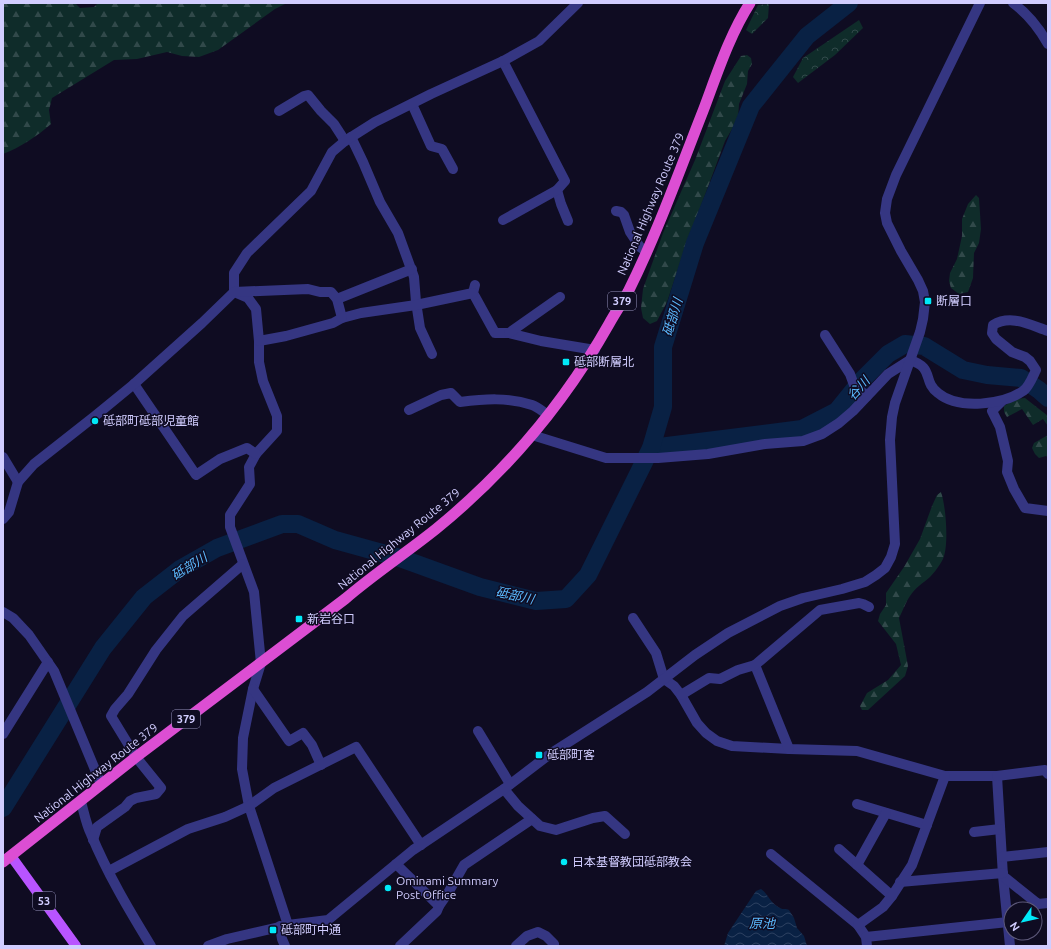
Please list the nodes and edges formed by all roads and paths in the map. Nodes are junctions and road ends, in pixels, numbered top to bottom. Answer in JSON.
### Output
{"nodes":[{"id":1,"x":578,"y":3,"type":"edge"},
{"id":2,"x":750,"y":3,"type":"edge"},
{"id":3,"x":980,"y":3,"type":"edge"},
{"id":4,"x":1014,"y":3,"type":"edge"},
{"id":5,"x":1048,"y":44,"type":"edge"},
{"id":6,"x":503,"y":61,"type":"junction"},
{"id":7,"x":412,"y":104,"type":"junction"},
{"id":8,"x":279,"y":111,"type":"dead end"},
{"id":9,"x":348,"y":139,"type":"junction"},
{"id":10,"x":453,"y":169,"type":"dead end"},
{"id":11,"x":557,"y":190,"type":"junction"},
{"id":12,"x":616,"y":211,"type":"dead end"},
{"id":13,"x":503,"y":220,"type":"dead end"},
{"id":14,"x":568,"y":221,"type":"dead end"},
{"id":15,"x":646,"y":251,"type":"junction"},
{"id":16,"x":412,"y":270,"type":"junction"},
{"id":17,"x":234,"y":292,"type":"junction"},
{"id":18,"x":560,"y":297,"type":"dead end"},
{"id":19,"x":337,"y":299,"type":"junction"},
{"id":20,"x":416,"y":305,"type":"junction"},
{"id":21,"x":342,"y":318,"type":"junction"},
{"id":22,"x":1048,"y":331,"type":"edge"},
{"id":23,"x":509,"y":334,"type":"junction"},
{"id":24,"x":825,"y":335,"type":"dead end"},
{"id":25,"x":259,"y":341,"type":"junction"},
{"id":26,"x":595,"y":350,"type":"junction"},
{"id":27,"x":432,"y":354,"type":"dead end"},
{"id":28,"x":911,"y":356,"type":"junction"},
{"id":29,"x":134,"y":384,"type":"junction"},
{"id":30,"x":865,"y":395,"type":"junction"},
{"id":31,"x":1002,"y":400,"type":"junction"},
{"id":32,"x":409,"y":410,"type":"dead end"},
{"id":33,"x":548,"y":415,"type":"junction"},
{"id":34,"x":532,"y":435,"type":"junction"},
{"id":35,"x":256,"y":454,"type":"junction"},
{"id":36,"x":3,"y":457,"type":"edge"},
{"id":37,"x":18,"y":482,"type":"junction"},
{"id":38,"x":1048,"y":511,"type":"edge"},
{"id":39,"x":3,"y":519,"type":"edge"},
{"id":40,"x":243,"y":562,"type":"junction"},
{"id":41,"x":869,"y":607,"type":"dead end"},
{"id":42,"x":3,"y":612,"type":"edge"},
{"id":43,"x":633,"y":618,"type":"dead end"},
{"id":44,"x":48,"y":662,"type":"junction"},
{"id":45,"x":261,"y":663,"type":"junction"},
{"id":46,"x":755,"y":665,"type":"junction"},
{"id":47,"x":664,"y":679,"type":"junction"},
{"id":48,"x":253,"y":689,"type":"junction"},
{"id":49,"x":681,"y":695,"type":"junction"},
{"id":50,"x":478,"y":732,"type":"dead end"},
{"id":51,"x":3,"y":734,"type":"edge"},
{"id":52,"x":789,"y":749,"type":"junction"},
{"id":53,"x":136,"y":757,"type":"junction"},
{"id":54,"x":322,"y":765,"type":"junction"},
{"id":55,"x":1048,"y":774,"type":"edge"},
{"id":56,"x":945,"y":776,"type":"junction"},
{"id":57,"x":997,"y":776,"type":"junction"},
{"id":58,"x":101,"y":784,"type":"junction"},
{"id":59,"x":507,"y":786,"type":"junction"},
{"id":60,"x":81,"y":802,"type":"junction"},
{"id":61,"x":857,"y":804,"type":"dead end"},
{"id":62,"x":249,"y":806,"type":"junction"},
{"id":63,"x":886,"y":813,"type":"junction"},
{"id":64,"x":532,"y":819,"type":"junction"},
{"id":65,"x":927,"y":825,"type":"junction"},
{"id":66,"x":1000,"y":830,"type":"junction"},
{"id":67,"x":974,"y":832,"type":"dead end"},
{"id":68,"x":625,"y":834,"type":"dead end"},
{"id":69,"x":93,"y":840,"type":"junction"},
{"id":70,"x":421,"y":845,"type":"junction"},
{"id":71,"x":839,"y":849,"type":"dead end"},
{"id":72,"x":1048,"y":852,"type":"edge"},
{"id":73,"x":771,"y":854,"type":"dead end"},
{"id":74,"x":1002,"y":857,"type":"junction"},
{"id":75,"x":7,"y":859,"type":"edge"},
{"id":76,"x":396,"y":864,"type":"junction"},
{"id":77,"x":857,"y":865,"type":"junction"},
{"id":78,"x":109,"y":871,"type":"junction"},
{"id":79,"x":1003,"y":874,"type":"junction"},
{"id":80,"x":900,"y":882,"type":"junction"},
{"id":81,"x":892,"y":896,"type":"junction"},
{"id":82,"x":1006,"y":901,"type":"edge"},
{"id":83,"x":1048,"y":903,"type":"edge"},
{"id":84,"x":438,"y":906,"type":"junction"},
{"id":85,"x":1003,"y":923,"type":"edge"},
{"id":86,"x":284,"y":926,"type":"junction"},
{"id":87,"x":858,"y":926,"type":"junction"},
{"id":88,"x":866,"y":941,"type":"edge"},
{"id":89,"x":76,"y":946,"type":"edge"},
{"id":90,"x":151,"y":946,"type":"edge"},
{"id":91,"x":208,"y":946,"type":"edge"},
{"id":92,"x":285,"y":946,"type":"edge"},
{"id":93,"x":400,"y":946,"type":"edge"},
{"id":94,"x":516,"y":946,"type":"edge"},
{"id":95,"x":553,"y":946,"type":"edge"}],
"edges":[{"from":1,"to":6,"type":"street"},
{"from":2,"to":15,"type":"highway","name":"National Highway Route 379","number":"379"},
{"from":3,"to":28,"type":"street"},
{"from":4,"to":5,"type":"street"},
{"from":6,"to":7,"type":"street"},
{"from":6,"to":11,"type":"street"},
{"from":7,"to":9,"type":"street"},
{"from":7,"to":10,"type":"street"},
{"from":8,"to":9,"type":"street"},
{"from":9,"to":16,"type":"street"},
{"from":9,"to":17,"type":"street"},
{"from":11,"to":13,"type":"street"},
{"from":11,"to":14,"type":"street"},
{"from":12,"to":15,"type":"street"},
{"from":15,"to":26,"type":"highway","name":"National Highway Route 379","number":"379"},
{"from":16,"to":19,"type":"street"},
{"from":16,"to":20,"type":"street"},
{"from":17,"to":19,"type":"street"},
{"from":17,"to":25,"type":"street"},
{"from":17,"to":29,"type":"street"},
{"from":18,"to":23,"type":"street"},
{"from":19,"to":21,"type":"street"},
{"from":20,"to":21,"type":"street"},
{"from":20,"to":23,"type":"street"},
{"from":20,"to":27,"type":"street"},
{"from":21,"to":25,"type":"street"},
{"from":22,"to":31,"type":"street"},
{"from":23,"to":26,"type":"street"},
{"from":24,"to":30,"type":"street"},
{"from":25,"to":35,"type":"street"},
{"from":26,"to":33,"type":"highway","name":"National Highway Route 379","number":"379"},
{"from":28,"to":30,"type":"street"},
{"from":28,"to":31,"type":"street"},
{"from":28,"to":47,"type":"street"},
{"from":29,"to":35,"type":"street"},
{"from":29,"to":37,"type":"street"},
{"from":30,"to":34,"type":"street"},
{"from":31,"to":38,"type":"street"},
{"from":32,"to":33,"type":"street"},
{"from":33,"to":34,"type":"highway","name":"National Highway Route 379","number":"379"},
{"from":34,"to":45,"type":"highway","name":"National Highway Route 379","number":"379"},
{"from":35,"to":40,"type":"street"},
{"from":36,"to":37,"type":"street"},
{"from":37,"to":39,"type":"street"},
{"from":40,"to":45,"type":"street"},
{"from":40,"to":53,"type":"street"},
{"from":41,"to":46,"type":"street"},
{"from":42,"to":44,"type":"street"},
{"from":43,"to":47,"type":"street"},
{"from":44,"to":51,"type":"street"},
{"from":44,"to":58,"type":"street"},
{"from":45,"to":48,"type":"street"},
{"from":45,"to":53,"type":"highway","name":"National Highway Route 379","number":"379"},
{"from":46,"to":49,"type":"street"},
{"from":46,"to":52,"type":"street"},
{"from":47,"to":49,"type":"street"},
{"from":47,"to":59,"type":"street"},
{"from":48,"to":54,"type":"street"},
{"from":48,"to":62,"type":"street"},
{"from":49,"to":52,"type":"street"},
{"from":50,"to":59,"type":"street"},
{"from":52,"to":56,"type":"street"},
{"from":53,"to":58,"type":"highway","name":"National Highway Route 379","number":"379"},
{"from":53,"to":69,"type":"street"},
{"from":54,"to":62,"type":"street"},
{"from":54,"to":70,"type":"street"},
{"from":55,"to":57,"type":"street"},
{"from":56,"to":57,"type":"street"},
{"from":56,"to":65,"type":"street"},
{"from":57,"to":66,"type":"street"},
{"from":58,"to":60,"type":"highway","name":"National Highway Route 379","number":"379"},
{"from":59,"to":64,"type":"street"},
{"from":59,"to":70,"type":"street"},
{"from":60,"to":69,"type":"street"},
{"from":60,"to":75,"type":"highway","name":"National Highway Route 379","number":"379"},
{"from":61,"to":63,"type":"street"},
{"from":62,"to":78,"type":"street"},
{"from":62,"to":86,"type":"street"},
{"from":63,"to":65,"type":"street"},
{"from":63,"to":77,"type":"street"},
{"from":64,"to":68,"type":"street"},
{"from":64,"to":84,"type":"street"},
{"from":65,"to":80,"type":"street"},
{"from":66,"to":67,"type":"street"},
{"from":66,"to":74,"type":"street"},
{"from":69,"to":78,"type":"street"},
{"from":70,"to":76,"type":"street"},
{"from":71,"to":77,"type":"street"},
{"from":72,"to":74,"type":"street"},
{"from":73,"to":87,"type":"street"},
{"from":74,"to":79,"type":"street"},
{"from":75,"to":89,"type":"main road","number":"53"},
{"from":76,"to":84,"type":"street"},
{"from":76,"to":86,"type":"street"},
{"from":77,"to":81,"type":"street"},
{"from":78,"to":90,"type":"street"},
{"from":79,"to":80,"type":"street"},
{"from":79,"to":82,"type":"street"},
{"from":79,"to":83,"type":"street"},
{"from":80,"to":81,"type":"street"},
{"from":81,"to":87,"type":"street"},
{"from":84,"to":93,"type":"street"},
{"from":85,"to":88,"type":"street"},
{"from":86,"to":91,"type":"street"},
{"from":86,"to":92,"type":"street"},
{"from":87,"to":88,"type":"street"},
{"from":94,"to":95,"type":"street"}]}
